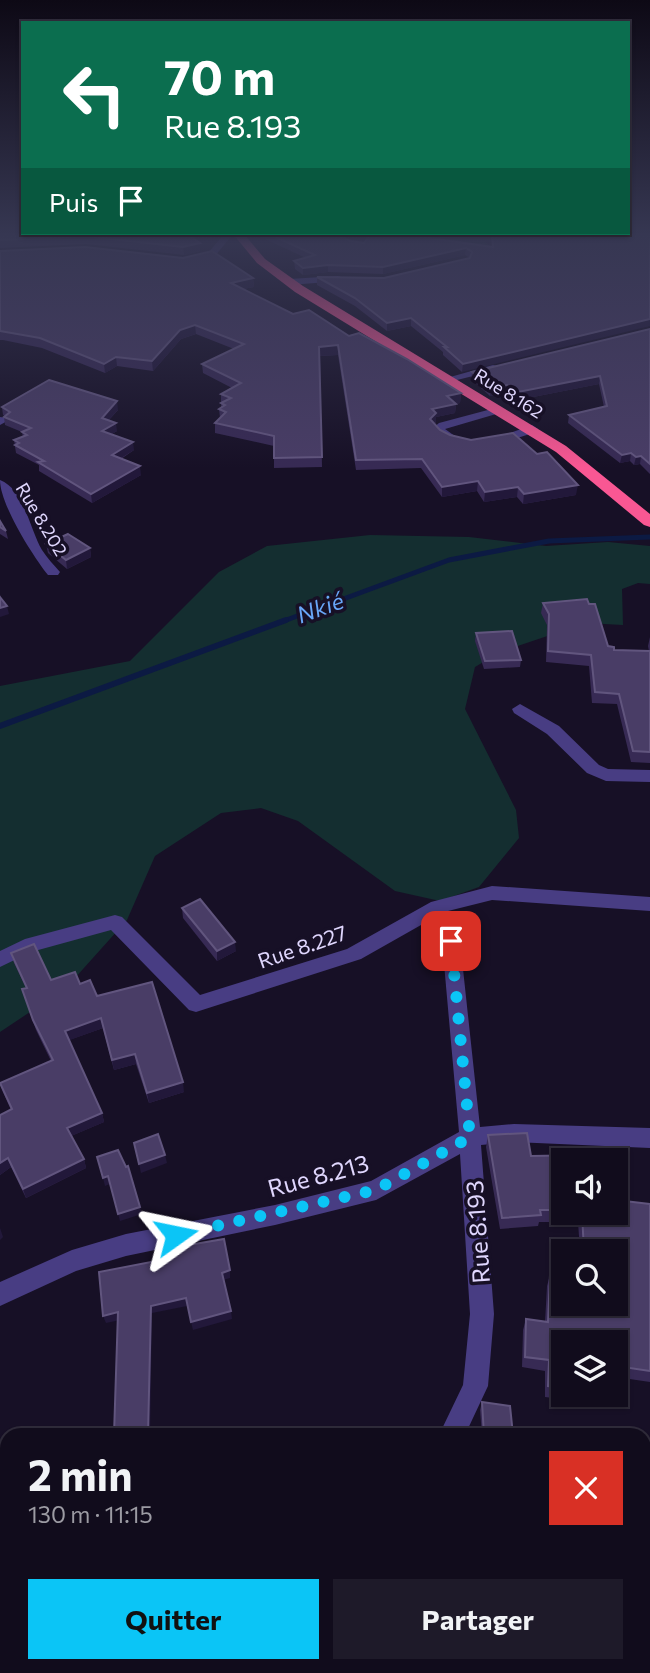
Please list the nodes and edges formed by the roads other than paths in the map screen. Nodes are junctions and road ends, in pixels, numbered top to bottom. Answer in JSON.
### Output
{"nodes":[{"id":1,"x":339,"y":312,"type":"edge"},
{"id":2,"x":500,"y":366,"type":"edge"},
{"id":3,"x":449,"y":379,"type":"junction"},
{"id":4,"x":499,"y":410,"type":"junction"},
{"id":5,"x":532,"y":429,"type":"junction"},
{"id":6,"x":481,"y":445,"type":"edge"},
{"id":7,"x":462,"y":446,"type":"edge"},
{"id":8,"x":0,"y":484,"type":"edge"},
{"id":9,"x":650,"y":522,"type":"edge"},
{"id":10,"x":53,"y":572,"type":"dead end"},
{"id":11,"x":520,"y":709,"type":"dead end"},
{"id":12,"x":650,"y":776,"type":"edge"},
{"id":13,"x":650,"y":904,"type":"edge"},
{"id":14,"x":451,"y":941,"type":"dead end"},
{"id":15,"x":0,"y":960,"type":"edge"},
{"id":16,"x":470,"y":1137,"type":"junction"},
{"id":17,"x":650,"y":1138,"type":"edge"},
{"id":18,"x":0,"y":1294,"type":"edge"},
{"id":19,"x":455,"y":1428,"type":"edge"}],
"edges":[{"from":1,"to":3,"type":"highway","name":"Rue 8.162"},
{"from":2,"to":3,"type":"street"},
{"from":3,"to":4,"type":"highway","name":"Rue 8.162"},
{"from":4,"to":5,"type":"highway","name":"Rue 8.162"},
{"from":4,"to":7,"type":"street"},
{"from":5,"to":6,"type":"street"},
{"from":5,"to":9,"type":"highway","name":"Rue 8.162"},
{"from":8,"to":10,"type":"street","name":"Rue 8.202"},
{"from":11,"to":12,"type":"street"},
{"from":13,"to":15,"type":"street","name":"Rue 8.227"},
{"from":14,"to":16,"type":"street","name":"Rue 8.193"},
{"from":16,"to":17,"type":"street","name":"Rue 8.213"},
{"from":16,"to":18,"type":"street","name":"Rue 8.213"},
{"from":16,"to":19,"type":"street","name":"Rue 8.193"}]}
